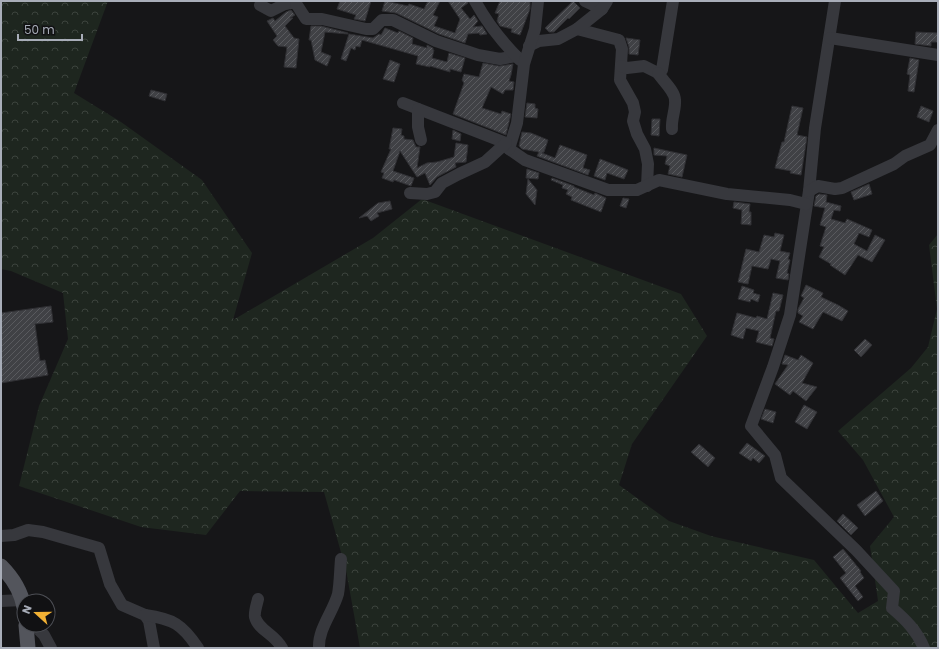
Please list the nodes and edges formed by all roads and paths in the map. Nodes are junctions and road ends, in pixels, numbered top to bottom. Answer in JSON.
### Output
{"nodes":[{"id":1,"x":475,"y":1,"type":"edge"},
{"id":2,"x":538,"y":1,"type":"edge"},
{"id":3,"x":585,"y":1,"type":"edge"},
{"id":4,"x":673,"y":1,"type":"edge"},
{"id":5,"x":835,"y":1,"type":"edge"},
{"id":6,"x":286,"y":2,"type":"edge"},
{"id":7,"x":260,"y":5,"type":"dead end"},
{"id":8,"x":605,"y":5,"type":"edge"},
{"id":9,"x":577,"y":29,"type":"junction"},
{"id":10,"x":830,"y":38,"type":"junction"},
{"id":11,"x":529,"y":46,"type":"junction"},
{"id":12,"x":938,"y":55,"type":"edge"},
{"id":13,"x":520,"y":60,"type":"junction"},
{"id":14,"x":621,"y":66,"type":"junction"},
{"id":15,"x":658,"y":73,"type":"junction"},
{"id":16,"x":403,"y":103,"type":"dead end"},
{"id":17,"x":418,"y":109,"type":"junction"},
{"id":18,"x":672,"y":129,"type":"dead end"},
{"id":19,"x":938,"y":130,"type":"edge"},
{"id":20,"x":421,"y":140,"type":"dead end"},
{"id":21,"x":507,"y":146,"type":"junction"},
{"id":22,"x":646,"y":186,"type":"junction"},
{"id":23,"x":809,"y":190,"type":"junction"},
{"id":24,"x":410,"y":193,"type":"dead end"},
{"id":25,"x":806,"y":204,"type":"junction"},
{"id":26,"x":1,"y":536,"type":"edge"},
{"id":27,"x":341,"y":559,"type":"dead end"},
{"id":28,"x":1,"y":566,"type":"edge"},
{"id":29,"x":19,"y":593,"type":"edge"},
{"id":30,"x":258,"y":598,"type":"dead end"},
{"id":31,"x":1,"y":601,"type":"edge"},
{"id":32,"x":16,"y":602,"type":"edge"},
{"id":33,"x":145,"y":615,"type":"junction"},
{"id":34,"x":27,"y":633,"type":"edge"},
{"id":35,"x":42,"y":633,"type":"edge"},
{"id":36,"x":28,"y":648,"type":"edge"},
{"id":37,"x":51,"y":648,"type":"edge"},
{"id":38,"x":154,"y":648,"type":"edge"},
{"id":39,"x":198,"y":648,"type":"edge"},
{"id":40,"x":282,"y":648,"type":"edge"},
{"id":41,"x":319,"y":648,"type":"edge"},
{"id":42,"x":924,"y":648,"type":"edge"}],
"edges":[{"from":1,"to":13,"type":"street"},
{"from":2,"to":11,"type":"street"},
{"from":3,"to":8,"type":"street"},
{"from":4,"to":15,"type":"street"},
{"from":5,"to":10,"type":"street"},
{"from":6,"to":7,"type":"street"},
{"from":6,"to":13,"type":"street"},
{"from":8,"to":9,"type":"street"},
{"from":9,"to":11,"type":"street"},
{"from":9,"to":14,"type":"street"},
{"from":10,"to":12,"type":"street"},
{"from":10,"to":23,"type":"street"},
{"from":11,"to":13,"type":"street"},
{"from":13,"to":21,"type":"street"},
{"from":14,"to":15,"type":"street"},
{"from":14,"to":22,"type":"street"},
{"from":15,"to":18,"type":"street"},
{"from":16,"to":17,"type":"street"},
{"from":17,"to":20,"type":"street"},
{"from":17,"to":21,"type":"street"},
{"from":19,"to":23,"type":"street"},
{"from":21,"to":22,"type":"street"},
{"from":21,"to":24,"type":"street"},
{"from":22,"to":25,"type":"street"},
{"from":23,"to":25,"type":"street"},
{"from":25,"to":42,"type":"street"},
{"from":26,"to":33,"type":"street"},
{"from":27,"to":41,"type":"street"},
{"from":28,"to":29,"type":"main road"},
{"from":30,"to":40,"type":"street"},
{"from":31,"to":32,"type":"street"},
{"from":33,"to":38,"type":"street"},
{"from":33,"to":39,"type":"street"},
{"from":34,"to":36,"type":"main road"},
{"from":35,"to":37,"type":"street"}]}
